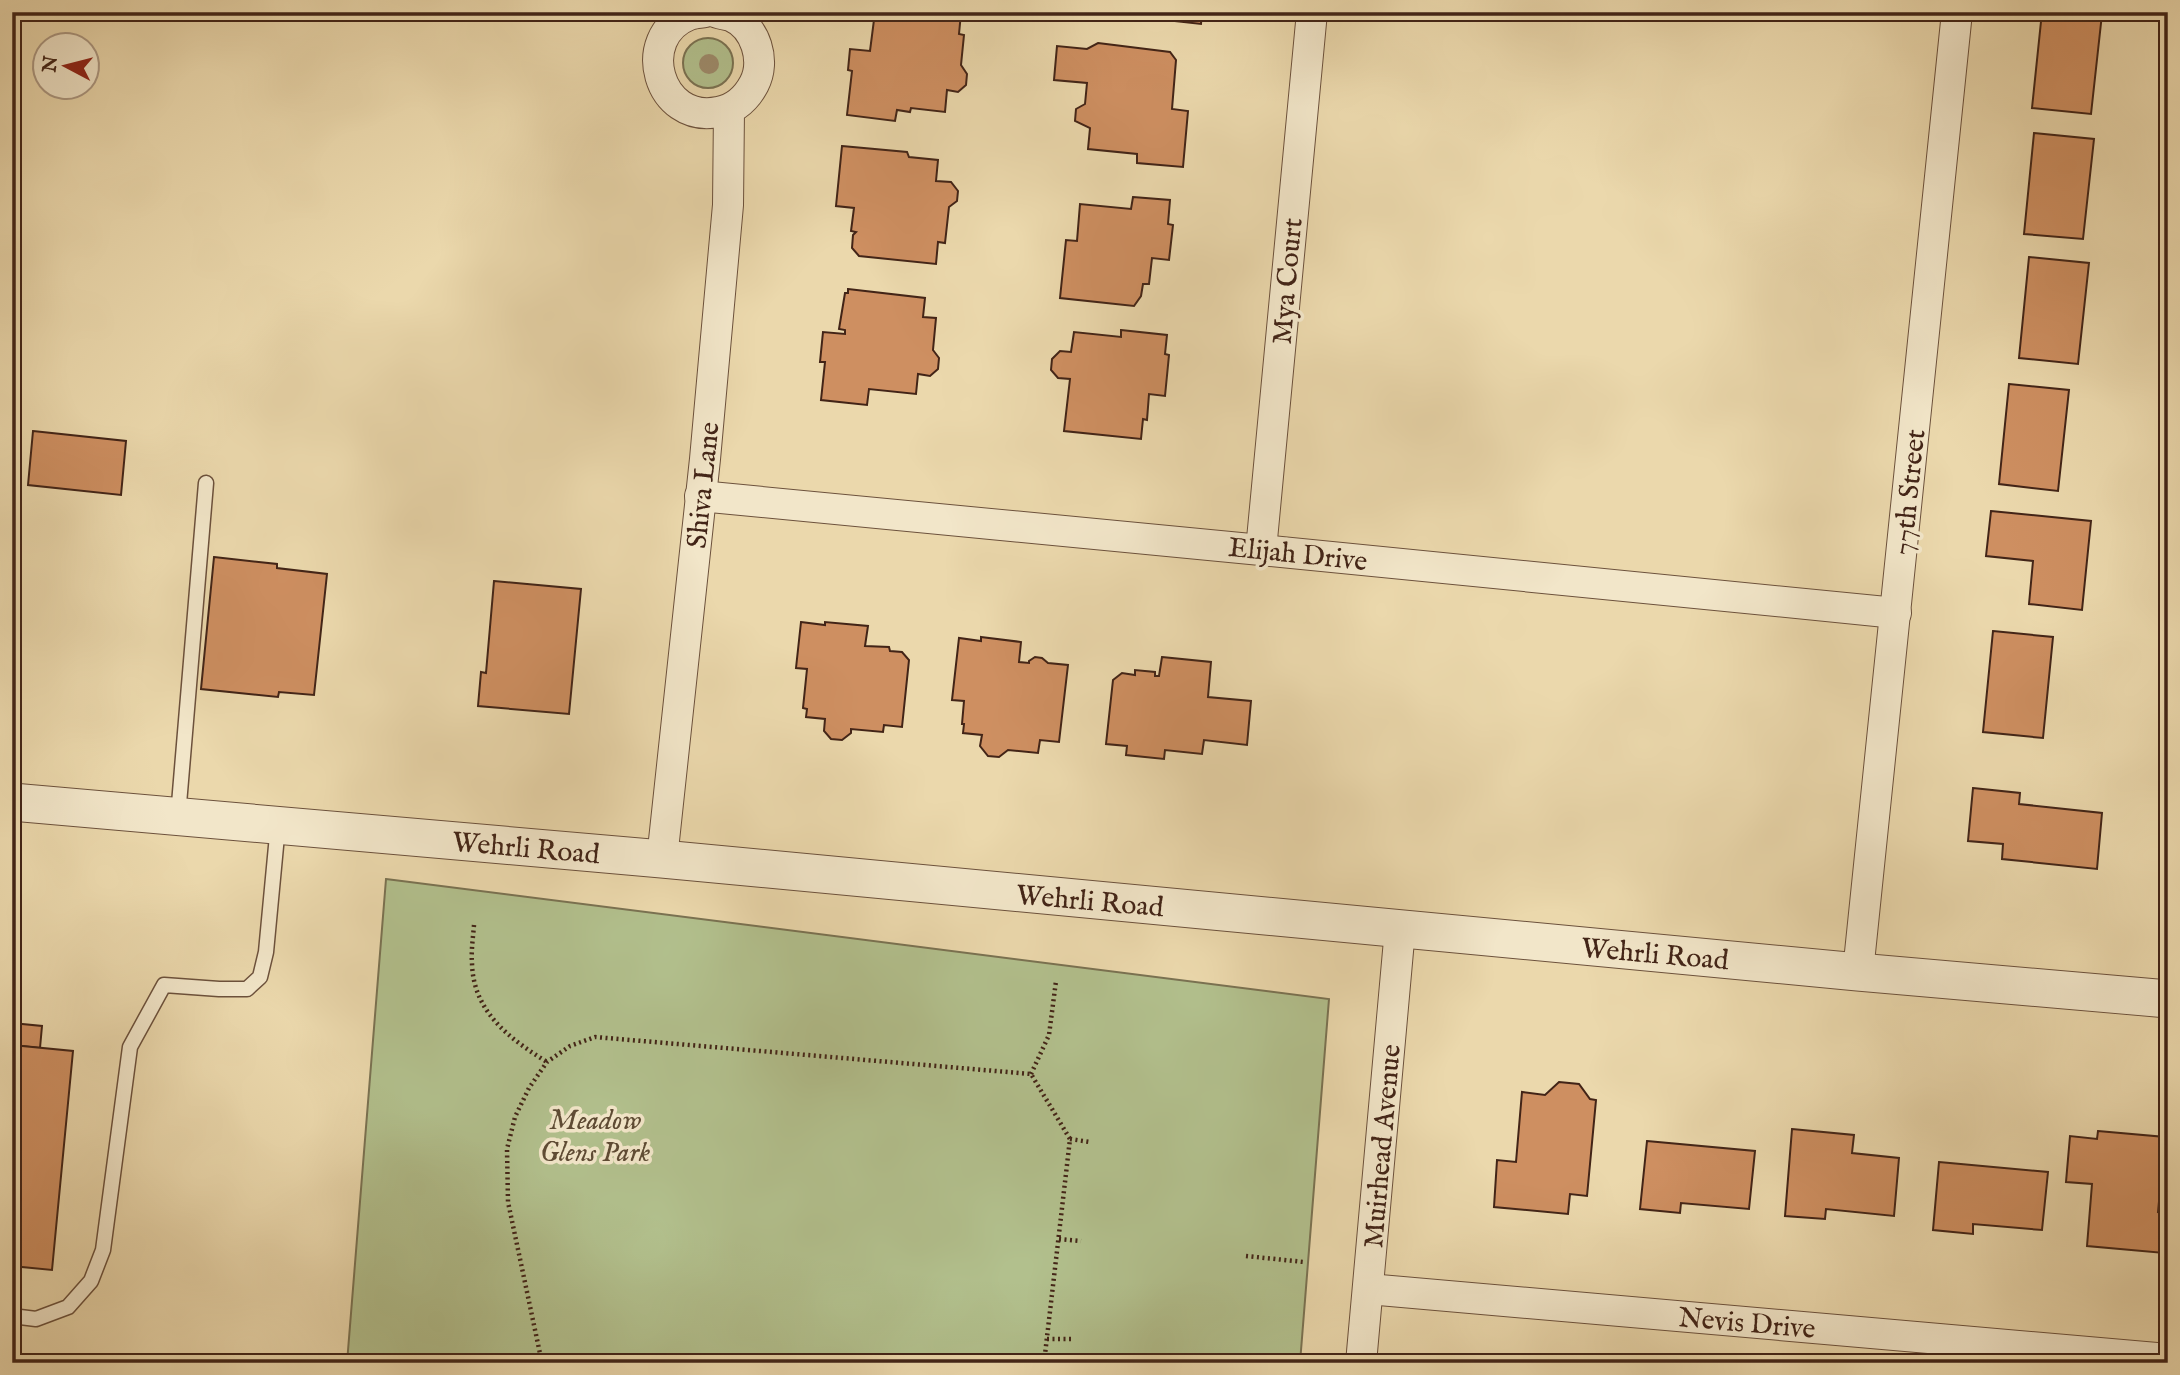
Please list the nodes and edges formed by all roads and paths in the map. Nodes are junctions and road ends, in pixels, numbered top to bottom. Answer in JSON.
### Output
{"nodes":[{"id":1,"x":705,"y":12,"type":"edge"},
{"id":2,"x":715,"y":12,"type":"edge"},
{"id":3,"x":1312,"y":12,"type":"edge"},
{"id":4,"x":1957,"y":12,"type":"edge"},
{"id":5,"x":729,"y":110,"type":"junction"},
{"id":6,"x":206,"y":483,"type":"dead end"},
{"id":7,"x":700,"y":496,"type":"junction"},
{"id":8,"x":1261,"y":550,"type":"junction"},
{"id":9,"x":1896,"y":613,"type":"junction"},
{"id":10,"x":12,"y":802,"type":"edge"},
{"id":11,"x":178,"y":816,"type":"junction"},
{"id":12,"x":278,"y":825,"type":"junction"},
{"id":13,"x":662,"y":859,"type":"junction"},
{"id":14,"x":474,"y":925,"type":"dead end"},
{"id":15,"x":1400,"y":929,"type":"junction"},
{"id":16,"x":1858,"y":972,"type":"junction"},
{"id":17,"x":1056,"y":981,"type":"dead end"},
{"id":18,"x":2168,"y":999,"type":"edge"},
{"id":19,"x":547,"y":1062,"type":"junction"},
{"id":20,"x":1031,"y":1074,"type":"junction"},
{"id":21,"x":1070,"y":1139,"type":"junction"},
{"id":22,"x":1090,"y":1142,"type":"dead end"},
{"id":23,"x":1059,"y":1239,"type":"junction"},
{"id":24,"x":1081,"y":1241,"type":"dead end"},
{"id":25,"x":1246,"y":1256,"type":"dead end"},
{"id":26,"x":1304,"y":1262,"type":"dead end"},
{"id":27,"x":1368,"y":1289,"type":"junction"},
{"id":28,"x":12,"y":1316,"type":"edge"},
{"id":29,"x":1047,"y":1339,"type":"junction"},
{"id":30,"x":1071,"y":1339,"type":"dead end"},
{"id":31,"x":1125,"y":1353,"type":"dead end"},
{"id":32,"x":2168,"y":1360,"type":"edge"},
{"id":33,"x":542,"y":1363,"type":"edge"},
{"id":34,"x":1044,"y":1363,"type":"edge"},
{"id":35,"x":1124,"y":1363,"type":"edge"},
{"id":36,"x":1361,"y":1363,"type":"edge"}],
"edges":[{"from":1,"to":5,"type":"street"},
{"from":2,"to":5,"type":"street"},
{"from":3,"to":8,"type":"street","name":"Mya Court"},
{"from":4,"to":9,"type":"street","name":"77th Street"},
{"from":5,"to":7,"type":"street","name":"Shiva Lane"},
{"from":6,"to":11,"type":"lane"},
{"from":7,"to":8,"type":"street","name":"Elijah Drive"},
{"from":7,"to":13,"type":"street","name":"Shiva Lane"},
{"from":8,"to":9,"type":"street","name":"Elijah Drive"},
{"from":9,"to":16,"type":"street","name":"77th Street"},
{"from":10,"to":11,"type":"street","name":"Wehrli Road"},
{"from":11,"to":12,"type":"street","name":"Wehrli Road"},
{"from":12,"to":13,"type":"street","name":"Wehrli Road"},
{"from":12,"to":28,"type":"lane"},
{"from":13,"to":15,"type":"street","name":"Wehrli Road"},
{"from":14,"to":19,"type":"path"},
{"from":15,"to":16,"type":"street","name":"Wehrli Road"},
{"from":15,"to":27,"type":"street","name":"Muirhead Avenue"},
{"from":16,"to":18,"type":"street","name":"Wehrli Road"},
{"from":17,"to":20,"type":"path"},
{"from":19,"to":20,"type":"path"},
{"from":19,"to":33,"type":"path"},
{"from":20,"to":21,"type":"path"},
{"from":21,"to":22,"type":"path"},
{"from":21,"to":23,"type":"path"},
{"from":23,"to":24,"type":"path"},
{"from":23,"to":29,"type":"path"},
{"from":25,"to":26,"type":"path"},
{"from":27,"to":32,"type":"street","name":"Nevis Drive"},
{"from":27,"to":36,"type":"street","name":"Muirhead Avenue"},
{"from":29,"to":30,"type":"path"},
{"from":29,"to":34,"type":"path"},
{"from":31,"to":35,"type":"path"}]}
